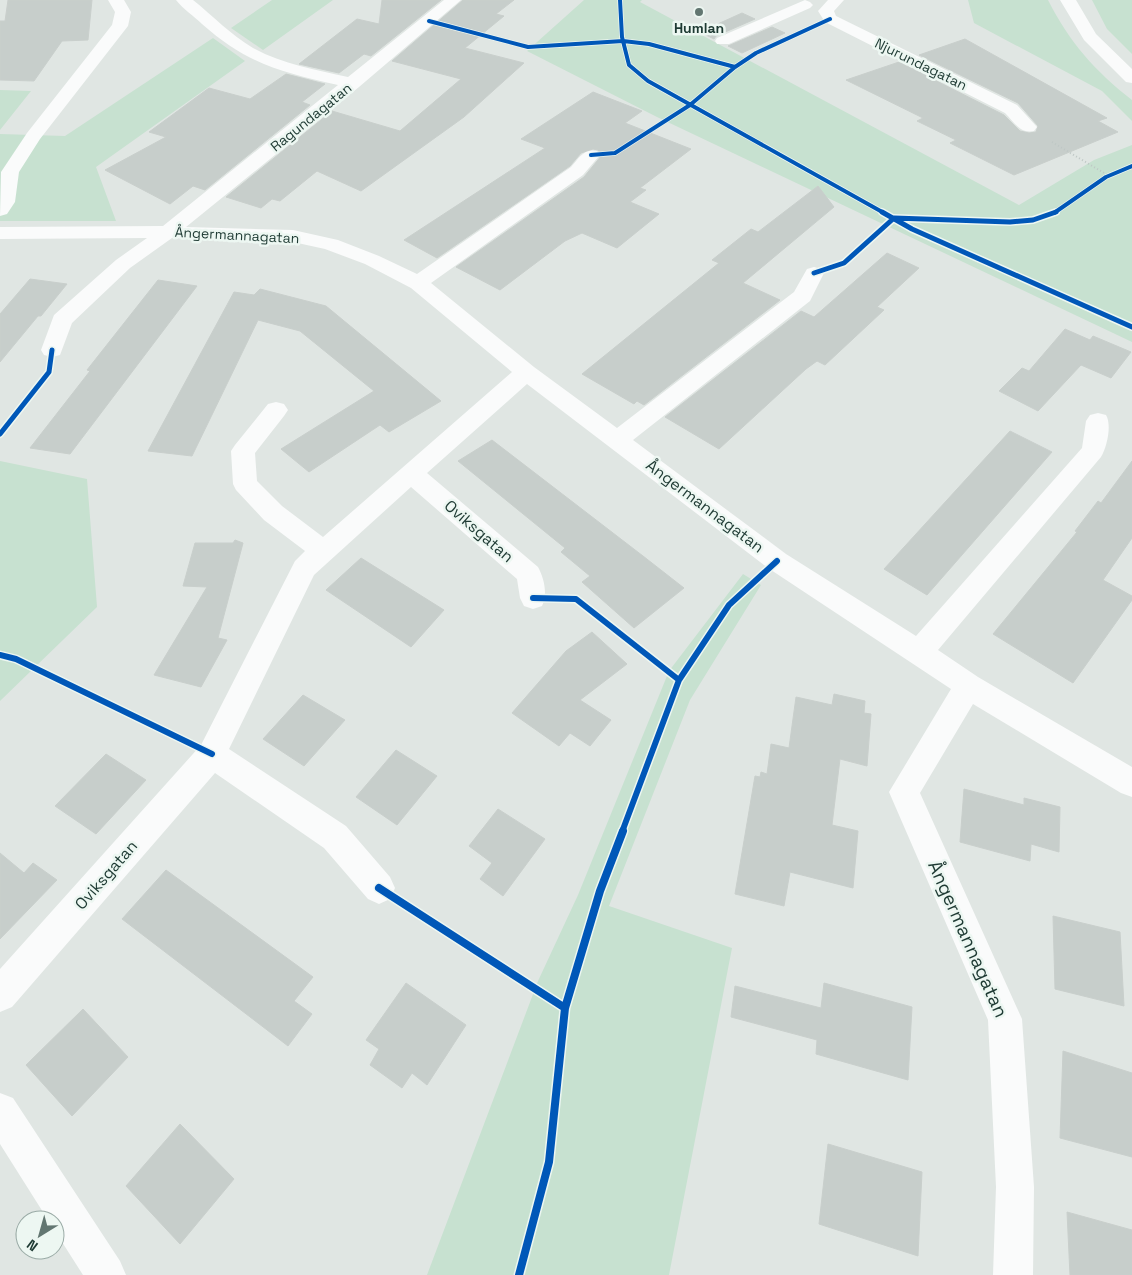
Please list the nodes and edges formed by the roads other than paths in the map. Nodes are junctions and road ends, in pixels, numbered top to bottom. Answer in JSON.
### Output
{"nodes":[{"id":1,"x":116,"y":0,"type":"edge"},
{"id":2,"x":184,"y":0,"type":"edge"},
{"id":3,"x":453,"y":0,"type":"edge"},
{"id":4,"x":1068,"y":0,"type":"edge"},
{"id":5,"x":799,"y":2,"type":"edge"},
{"id":6,"x":831,"y":5,"type":"edge"},
{"id":7,"x":723,"y":41,"type":"dead end"},
{"id":8,"x":1132,"y":78,"type":"edge"},
{"id":9,"x":353,"y":83,"type":"junction"},
{"id":10,"x":1028,"y":127,"type":"road end"},
{"id":11,"x":591,"y":155,"type":"dead end"},
{"id":12,"x":0,"y":210,"type":"edge"},
{"id":13,"x":168,"y":232,"type":"junction"},
{"id":14,"x":0,"y":233,"type":"edge"},
{"id":15,"x":814,"y":273,"type":"dead end"},
{"id":16,"x":418,"y":283,"type":"junction"},
{"id":17,"x":52,"y":350,"type":"dead end"},
{"id":18,"x":526,"y":372,"type":"junction"},
{"id":19,"x":276,"y":410,"type":"dead end"},
{"id":20,"x":1098,"y":420,"type":"dead end"},
{"id":21,"x":618,"y":440,"type":"junction"},
{"id":22,"x":411,"y":472,"type":"junction"},
{"id":23,"x":322,"y":550,"type":"junction"},
{"id":24,"x":532,"y":598,"type":"dead end"},
{"id":25,"x":919,"y":652,"type":"junction"},
{"id":26,"x":968,"y":686,"type":"junction"},
{"id":27,"x":212,"y":754,"type":"junction"},
{"id":28,"x":1132,"y":783,"type":"edge"},
{"id":29,"x":379,"y":888,"type":"dead end"},
{"id":30,"x":0,"y":996,"type":"edge"},
{"id":31,"x":0,"y":1110,"type":"edge"},
{"id":32,"x":106,"y":1275,"type":"edge"},
{"id":33,"x":1013,"y":1275,"type":"edge"}],
"edges":[{"from":1,"to":12,"type":"street"},
{"from":2,"to":9,"type":"street"},
{"from":3,"to":9,"type":"street","name":"Ragundagatan"},
{"from":4,"to":8,"type":"street"},
{"from":5,"to":6,"type":"street"},
{"from":5,"to":7,"type":"street"},
{"from":6,"to":10,"type":"street","name":"Njurundagatan"},
{"from":9,"to":13,"type":"street","name":"Ragundagatan"},
{"from":11,"to":16,"type":"street"},
{"from":13,"to":14,"type":"street","name":"Ångermannagatan"},
{"from":13,"to":16,"type":"street","name":"Ångermannagatan"},
{"from":13,"to":17,"type":"street","name":"Ångermannagatan"},
{"from":15,"to":21,"type":"street"},
{"from":16,"to":18,"type":"street","name":"Ångermannagatan"},
{"from":18,"to":21,"type":"street","name":"Ångermannagatan"},
{"from":18,"to":22,"type":"street","name":"Oviksgatan"},
{"from":19,"to":23,"type":"street"},
{"from":20,"to":25,"type":"street"},
{"from":21,"to":25,"type":"street","name":"Ångermannagatan"},
{"from":22,"to":23,"type":"street","name":"Oviksgatan"},
{"from":22,"to":24,"type":"street","name":"Oviksgatan"},
{"from":23,"to":27,"type":"street","name":"Oviksgatan"},
{"from":25,"to":26,"type":"street","name":"Ångermannagatan"},
{"from":26,"to":28,"type":"street","name":"Ångermannagatan"},
{"from":26,"to":33,"type":"street","name":"Ångermannagatan"},
{"from":27,"to":29,"type":"street"},
{"from":27,"to":30,"type":"street","name":"Oviksgatan"},
{"from":31,"to":32,"type":"street"}]}
